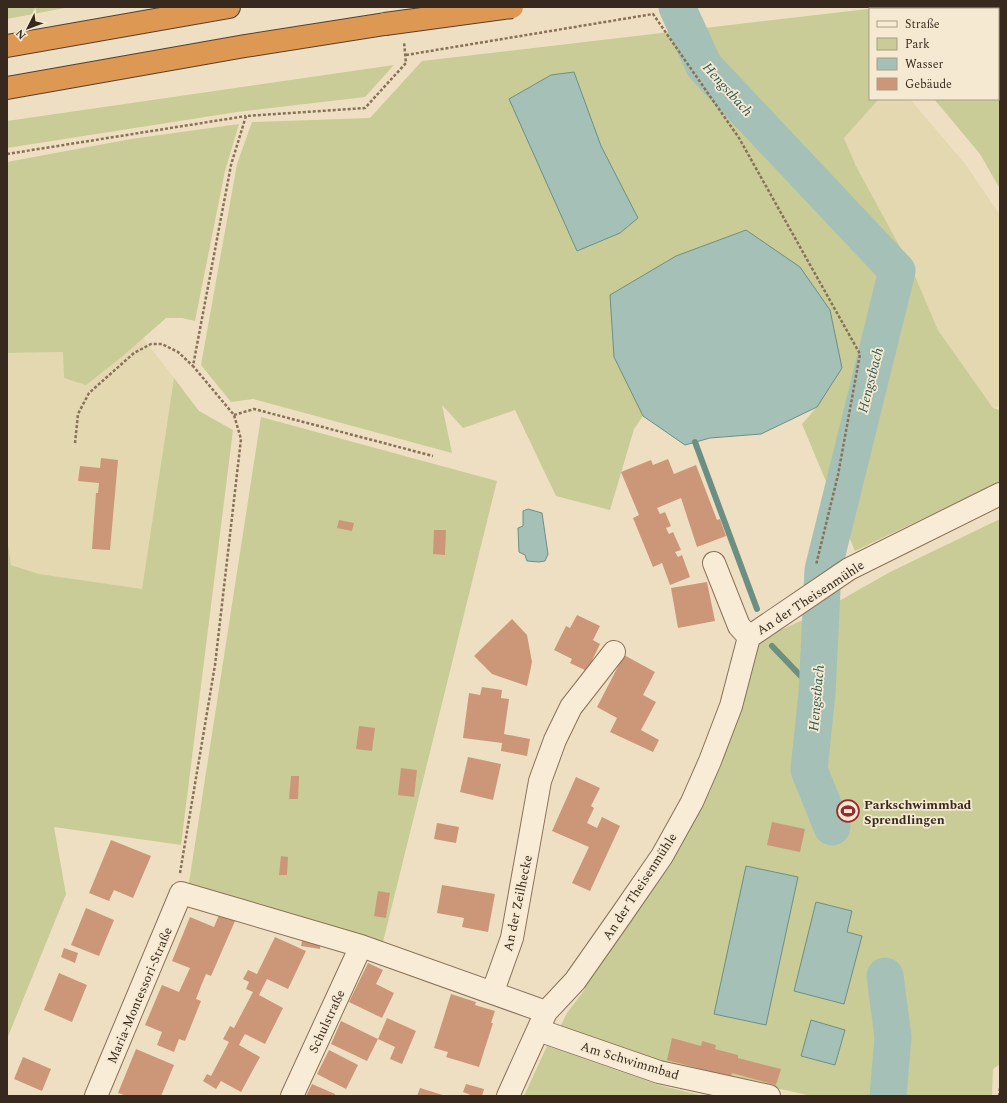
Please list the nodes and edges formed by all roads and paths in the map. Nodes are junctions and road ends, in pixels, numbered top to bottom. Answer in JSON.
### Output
{"nodes":[{"id":1,"x":229,"y":7,"type":"edge"},
{"id":2,"x":512,"y":7,"type":"edge"},
{"id":3,"x":7,"y":46,"type":"edge"},
{"id":4,"x":405,"y":55,"type":"dead end"},
{"id":5,"x":406,"y":63,"type":"dead end"},
{"id":6,"x":7,"y":88,"type":"edge"},
{"id":7,"x":246,"y":116,"type":"junction"},
{"id":8,"x":7,"y":154,"type":"edge"},
{"id":9,"x":193,"y":366,"type":"junction"},
{"id":10,"x":234,"y":415,"type":"junction"},
{"id":11,"x":75,"y":443,"type":"dead end"},
{"id":12,"x":433,"y":456,"type":"dead end"},
{"id":13,"x":1000,"y":494,"type":"edge"},
{"id":14,"x":714,"y":563,"type":"dead end"},
{"id":15,"x":815,"y":566,"type":"dead end"},
{"id":16,"x":749,"y":637,"type":"junction"},
{"id":17,"x":614,"y":652,"type":"dead end"},
{"id":18,"x":181,"y":894,"type":"junction"},
{"id":19,"x":361,"y":946,"type":"junction"},
{"id":20,"x":493,"y":991,"type":"junction"},
{"id":21,"x":542,"y":1021,"type":"junction"},
{"id":22,"x":1000,"y":1087,"type":"edge"},
{"id":23,"x":96,"y":1096,"type":"edge"},
{"id":24,"x":292,"y":1096,"type":"edge"},
{"id":25,"x":508,"y":1096,"type":"edge"},
{"id":26,"x":770,"y":1096,"type":"edge"},
{"id":27,"x":999,"y":1096,"type":"edge"}],
"edges":[{"from":1,"to":3,"type":"highway"},
{"from":2,"to":6,"type":"highway","bridge":true},
{"from":4,"to":15,"type":"path"},
{"from":5,"to":7,"type":"path"},
{"from":7,"to":8,"type":"path"},
{"from":7,"to":9,"type":"path"},
{"from":9,"to":10,"type":"path"},
{"from":9,"to":11,"type":"path"},
{"from":10,"to":12,"type":"path"},
{"from":10,"to":18,"type":"path"},
{"from":13,"to":16,"type":"street","name":"An der Theisenmühle"},
{"from":14,"to":16,"type":"street"},
{"from":16,"to":21,"type":"street","name":"An der Theisenmühle"},
{"from":17,"to":20,"type":"street","name":"An der Zeilhecke"},
{"from":18,"to":19,"type":"street"},
{"from":18,"to":23,"type":"street","name":"Maria-Montessori-Straße"},
{"from":19,"to":20,"type":"street"},
{"from":19,"to":24,"type":"street","name":"Schulstraße"},
{"from":20,"to":21,"type":"street","name":"Am Schwimmbad"},
{"from":21,"to":25,"type":"street","name":"An der Theisenmühle"},
{"from":21,"to":26,"type":"street","name":"Am Schwimmbad"},
{"from":22,"to":27,"type":"path"}]}
